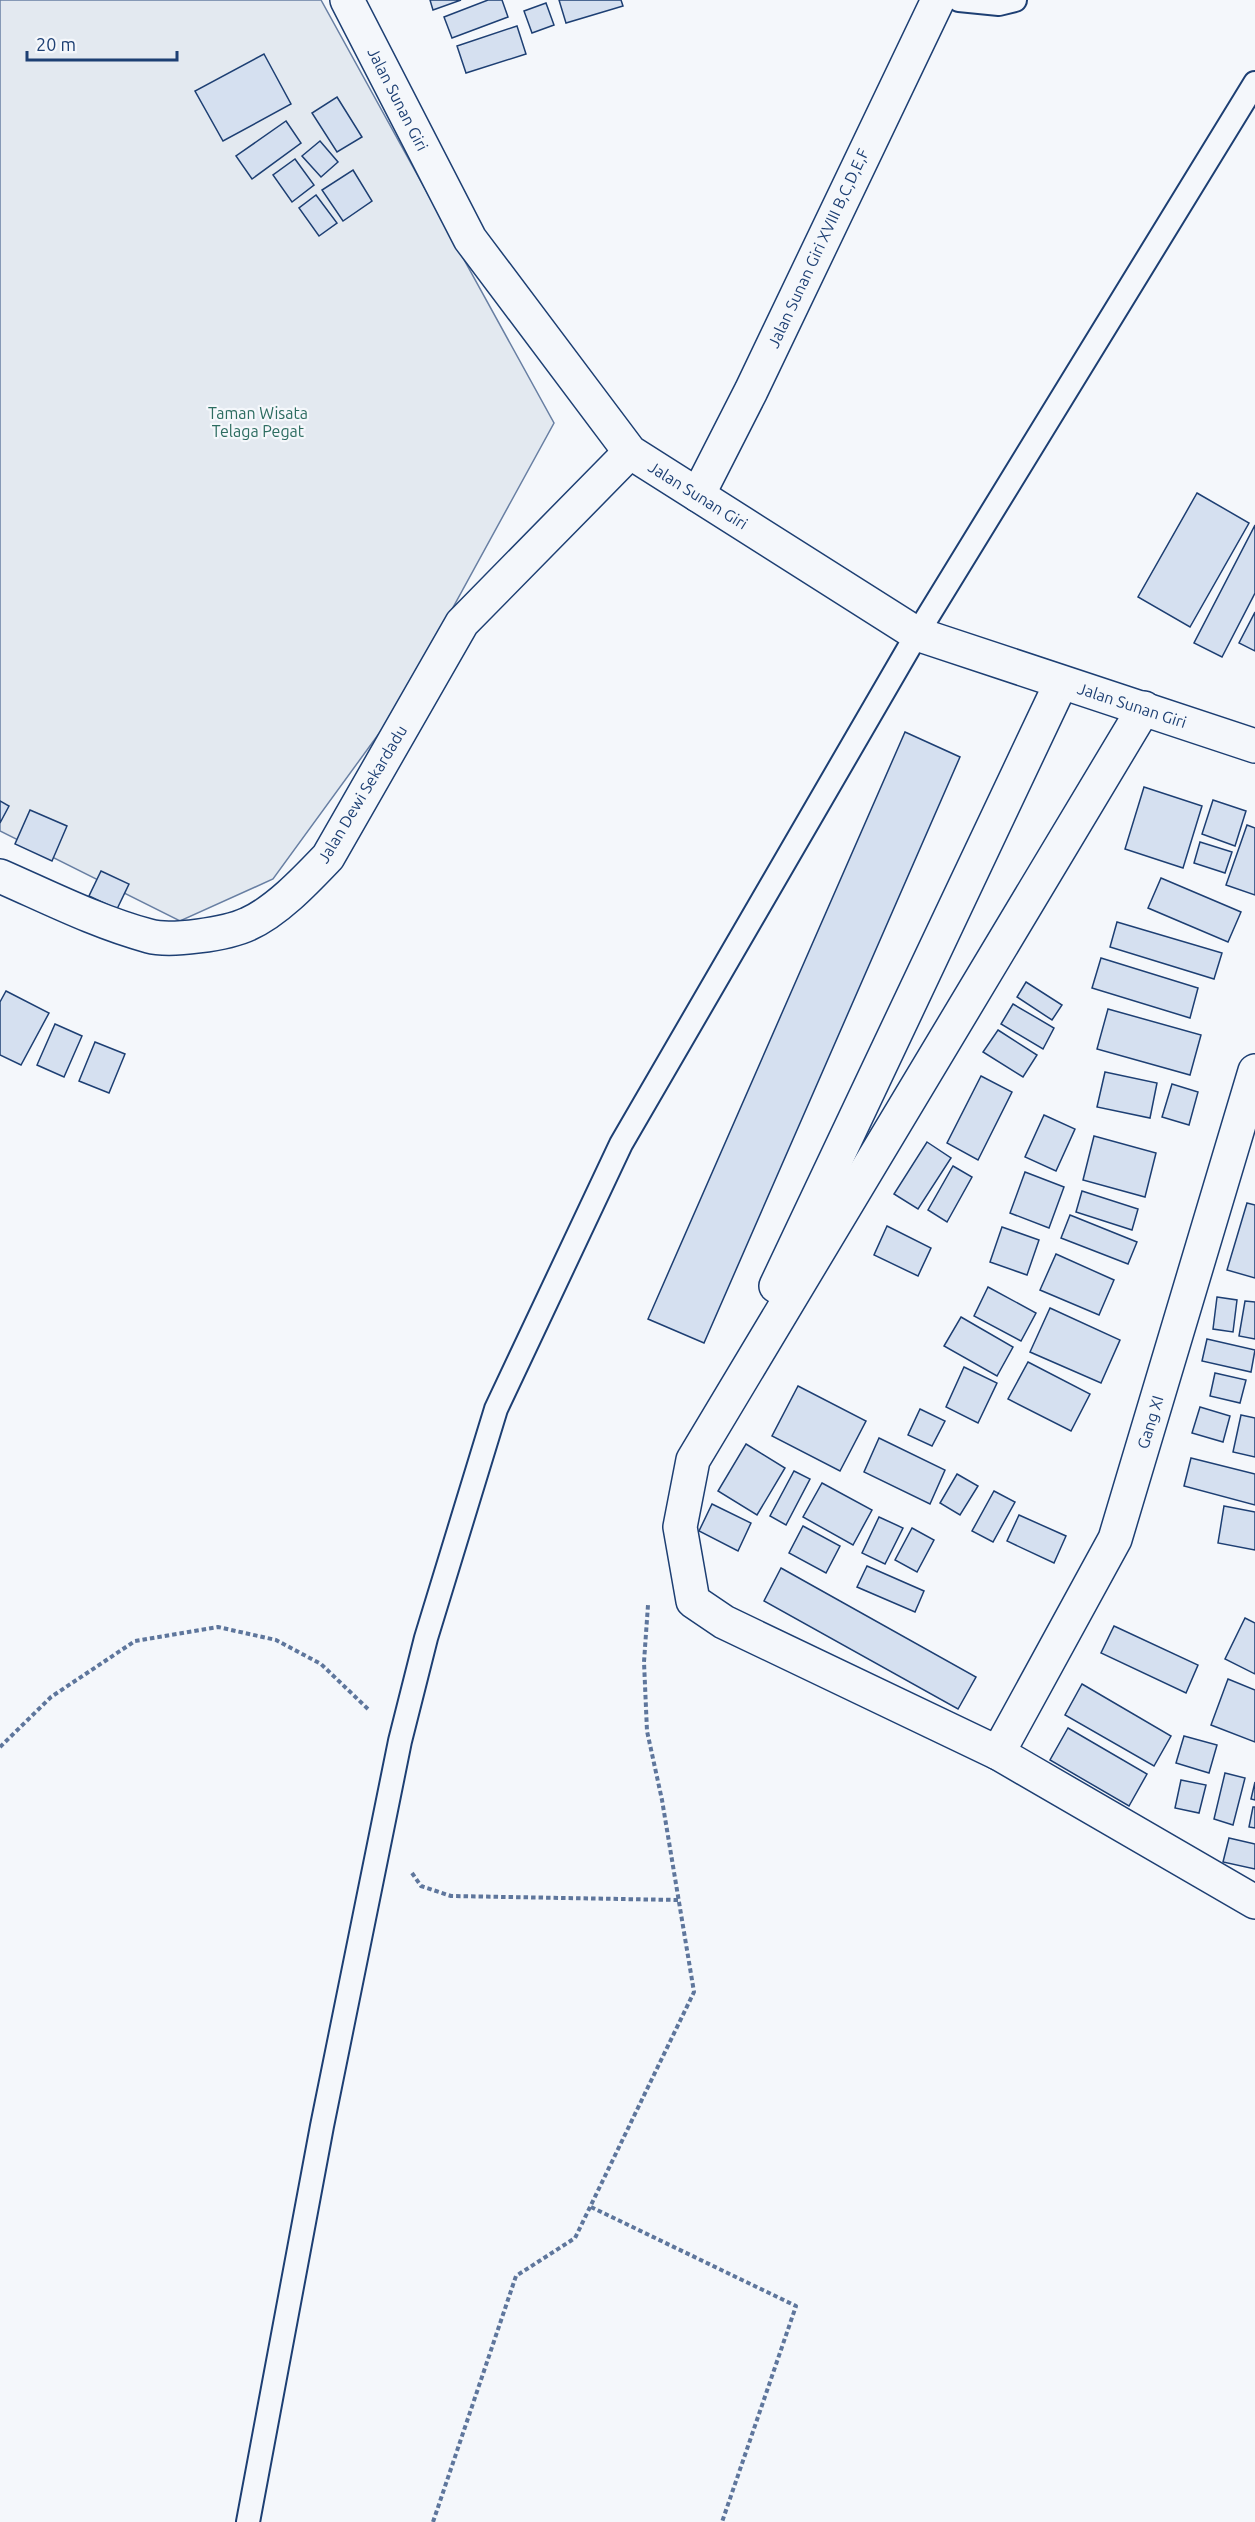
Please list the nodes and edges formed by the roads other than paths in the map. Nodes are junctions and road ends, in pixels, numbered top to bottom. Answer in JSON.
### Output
{"nodes":[{"id":1,"x":347,"y":0,"type":"edge"},
{"id":2,"x":938,"y":0,"type":"edge"},
{"id":3,"x":959,"y":0,"type":"edge"},
{"id":4,"x":1015,"y":0,"type":"edge"},
{"id":5,"x":1255,"y":83,"type":"edge"},
{"id":6,"x":630,"y":452,"type":"junction"},
{"id":7,"x":698,"y":495,"type":"junction"},
{"id":8,"x":917,"y":634,"type":"junction"},
{"id":9,"x":1061,"y":683,"type":"junction"},
{"id":10,"x":1144,"y":708,"type":"junction"},
{"id":11,"x":1255,"y":746,"type":"edge"},
{"id":12,"x":0,"y":876,"type":"edge"},
{"id":13,"x":1255,"y":1071,"type":"edge"},
{"id":14,"x":693,"y":1460,"type":"junction"},
{"id":15,"x":998,"y":1753,"type":"junction"},
{"id":16,"x":1255,"y":1902,"type":"edge"},
{"id":17,"x":248,"y":2522,"type":"edge"}],
"edges":[{"from":1,"to":6,"type":"street","name":"Jalan Sunan Giri"},
{"from":2,"to":7,"type":"street","name":"Jalan Sunan Giri XVIII B,C,D,E,F"},
{"from":3,"to":4,"type":"lane"},
{"from":5,"to":8,"type":"lane"},
{"from":6,"to":7,"type":"street","name":"Jalan Sunan Giri"},
{"from":6,"to":12,"type":"street","name":"Jalan Dewi Sekardadu"},
{"from":7,"to":8,"type":"street","name":"Jalan Sunan Giri"},
{"from":8,"to":9,"type":"street","name":"Jalan Sunan Giri"},
{"from":8,"to":17,"type":"lane"},
{"from":9,"to":10,"type":"street","name":"Jalan Sunan Giri"},
{"from":9,"to":14,"type":"street"},
{"from":10,"to":11,"type":"street","name":"Jalan Sunan Giri"},
{"from":10,"to":14,"type":"street"},
{"from":13,"to":15,"type":"street","name":"Gang XI"},
{"from":14,"to":15,"type":"street"},
{"from":15,"to":16,"type":"street"}]}
